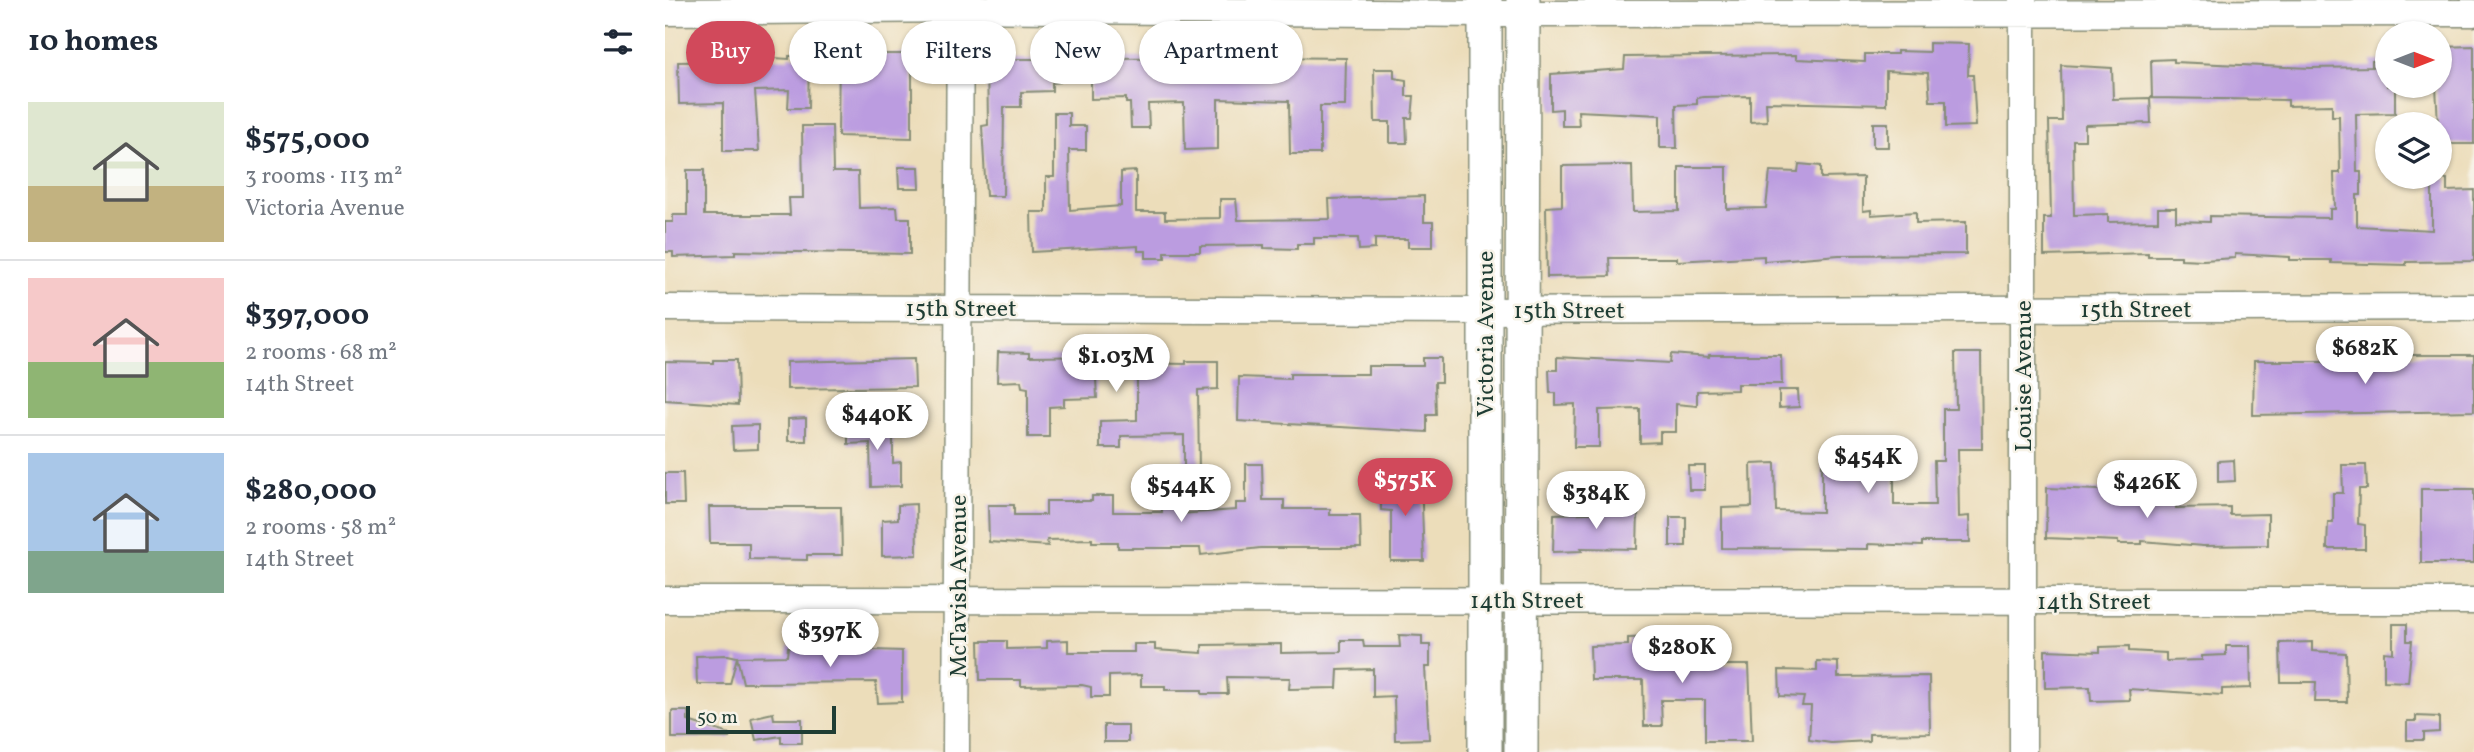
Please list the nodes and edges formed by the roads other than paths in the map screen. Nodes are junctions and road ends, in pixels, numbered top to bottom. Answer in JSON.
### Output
{"nodes":[{"id":1,"x":960,"y":5,"type":"edge"},
{"id":2,"x":2023,"y":6,"type":"edge"},
{"id":3,"x":1485,"y":7,"type":"edge"},
{"id":4,"x":1523,"y":7,"type":"edge"},
{"id":5,"x":665,"y":12,"type":"edge"},
{"id":6,"x":2474,"y":13,"type":"edge"},
{"id":7,"x":958,"y":307,"type":"junction"},
{"id":8,"x":2474,"y":307,"type":"edge"},
{"id":9,"x":665,"y":308,"type":"edge"},
{"id":10,"x":1521,"y":310,"type":"junction"},
{"id":11,"x":2023,"y":310,"type":"junction"},
{"id":12,"x":1485,"y":311,"type":"junction"},
{"id":13,"x":1486,"y":599,"type":"junction"},
{"id":14,"x":665,"y":600,"type":"edge"},
{"id":15,"x":1522,"y":600,"type":"junction"},
{"id":16,"x":958,"y":601,"type":"junction"},
{"id":17,"x":2022,"y":601,"type":"junction"},
{"id":18,"x":2474,"y":601,"type":"edge"},
{"id":19,"x":956,"y":752,"type":"edge"},
{"id":20,"x":1485,"y":752,"type":"edge"},
{"id":21,"x":1521,"y":752,"type":"edge"},
{"id":22,"x":2022,"y":752,"type":"edge"}],
"edges":[{"from":1,"to":3,"type":"street"},
{"from":1,"to":5,"type":"street"},
{"from":1,"to":7,"type":"street","name":"McTavish Avenue"},
{"from":2,"to":4,"type":"street"},
{"from":2,"to":6,"type":"street"},
{"from":2,"to":11,"type":"street","name":"Louise Avenue"},
{"from":3,"to":4,"type":"street"},
{"from":3,"to":12,"type":"main road","name":"Victoria Avenue"},
{"from":4,"to":10,"type":"main road","name":"Victoria Avenue"},
{"from":7,"to":9,"type":"street","name":"15th Street"},
{"from":7,"to":12,"type":"street","name":"15th Street"},
{"from":7,"to":16,"type":"street","name":"McTavish Avenue"},
{"from":8,"to":11,"type":"street","name":"15th Street"},
{"from":10,"to":11,"type":"street","name":"15th Street"},
{"from":10,"to":12,"type":"street","name":"15th Street"},
{"from":10,"to":15,"type":"main road","name":"Victoria Avenue"},
{"from":11,"to":17,"type":"street","name":"Louise Avenue"},
{"from":12,"to":13,"type":"main road","name":"Victoria Avenue"},
{"from":13,"to":15,"type":"street","name":"14th Street"},
{"from":13,"to":16,"type":"street","name":"14th Street"},
{"from":13,"to":20,"type":"main road","name":"Victoria Avenue"},
{"from":14,"to":16,"type":"street","name":"14th Street"},
{"from":15,"to":17,"type":"street","name":"14th Street"},
{"from":15,"to":21,"type":"main road","name":"Victoria Avenue"},
{"from":16,"to":19,"type":"street","name":"McTavish Avenue"},
{"from":17,"to":18,"type":"street","name":"14th Street"},
{"from":17,"to":22,"type":"street","name":"Louise Avenue"}]}
